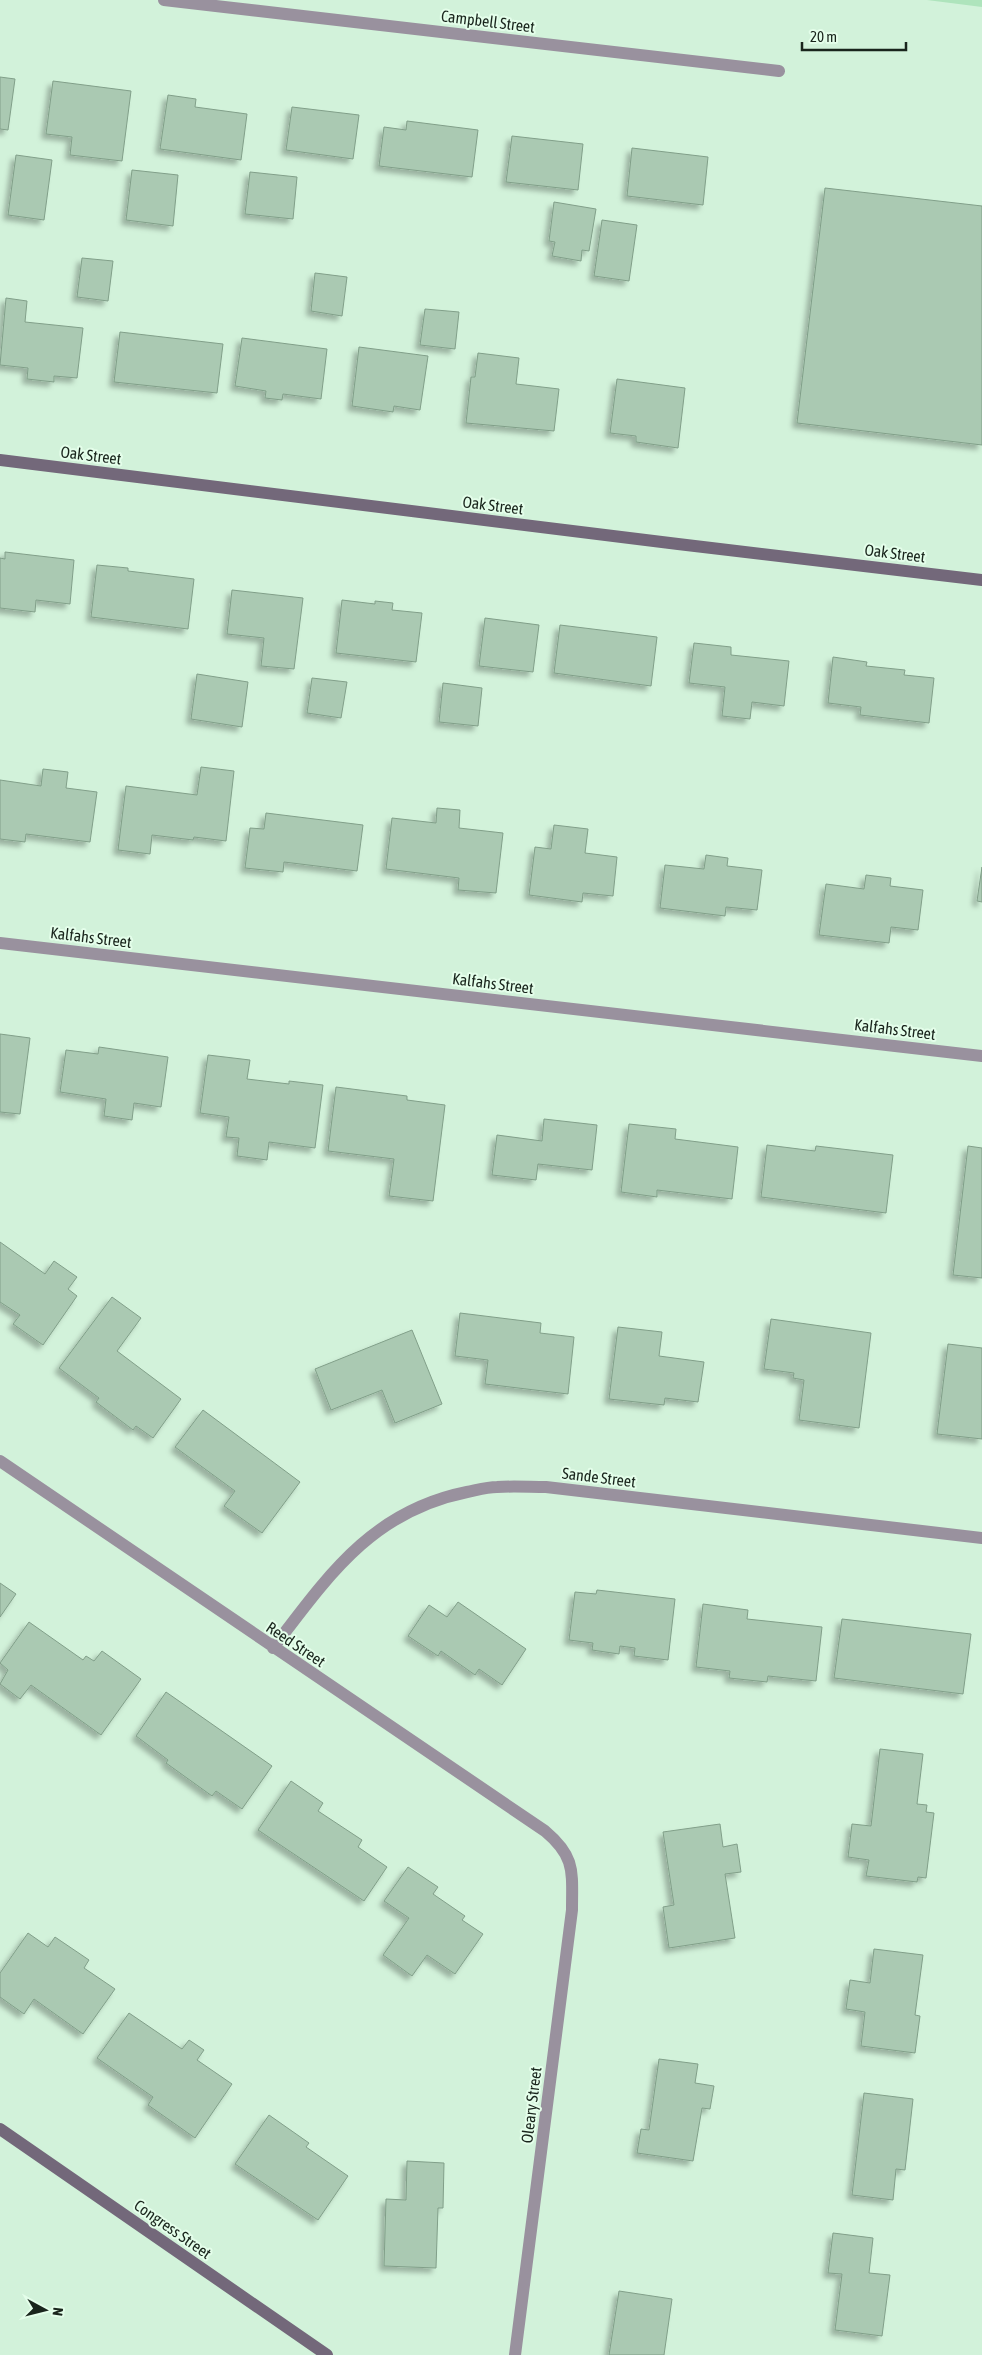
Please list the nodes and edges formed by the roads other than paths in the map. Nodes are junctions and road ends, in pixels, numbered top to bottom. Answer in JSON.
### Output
{"nodes":[{"id":1,"x":164,"y":0,"type":"edge"},
{"id":2,"x":779,"y":71,"type":"dead end"},
{"id":3,"x":0,"y":460,"type":"edge"},
{"id":4,"x":982,"y":580,"type":"edge"},
{"id":5,"x":0,"y":943,"type":"edge"},
{"id":6,"x":982,"y":1056,"type":"edge"},
{"id":7,"x":0,"y":1461,"type":"edge"},
{"id":8,"x":982,"y":1538,"type":"edge"},
{"id":9,"x":273,"y":1648,"type":"junction"},
{"id":10,"x":570,"y":1859,"type":"joint"},
{"id":11,"x":0,"y":2129,"type":"edge"},
{"id":12,"x":327,"y":2355,"type":"edge"},
{"id":13,"x":515,"y":2355,"type":"edge"}],
"edges":[{"from":1,"to":2,"type":"street","name":"Campbell Street"},
{"from":3,"to":4,"type":"street","name":"Oak Street"},
{"from":5,"to":6,"type":"street","name":"Kalfahs Street"},
{"from":7,"to":9,"type":"street","name":"Reed Street"},
{"from":8,"to":9,"type":"street","name":"Sande Street"},
{"from":9,"to":10,"type":"street","name":"Reed Street"},
{"from":10,"to":13,"type":"street","name":"Oleary Street"},
{"from":11,"to":12,"type":"street","name":"Congress Street"}]}
